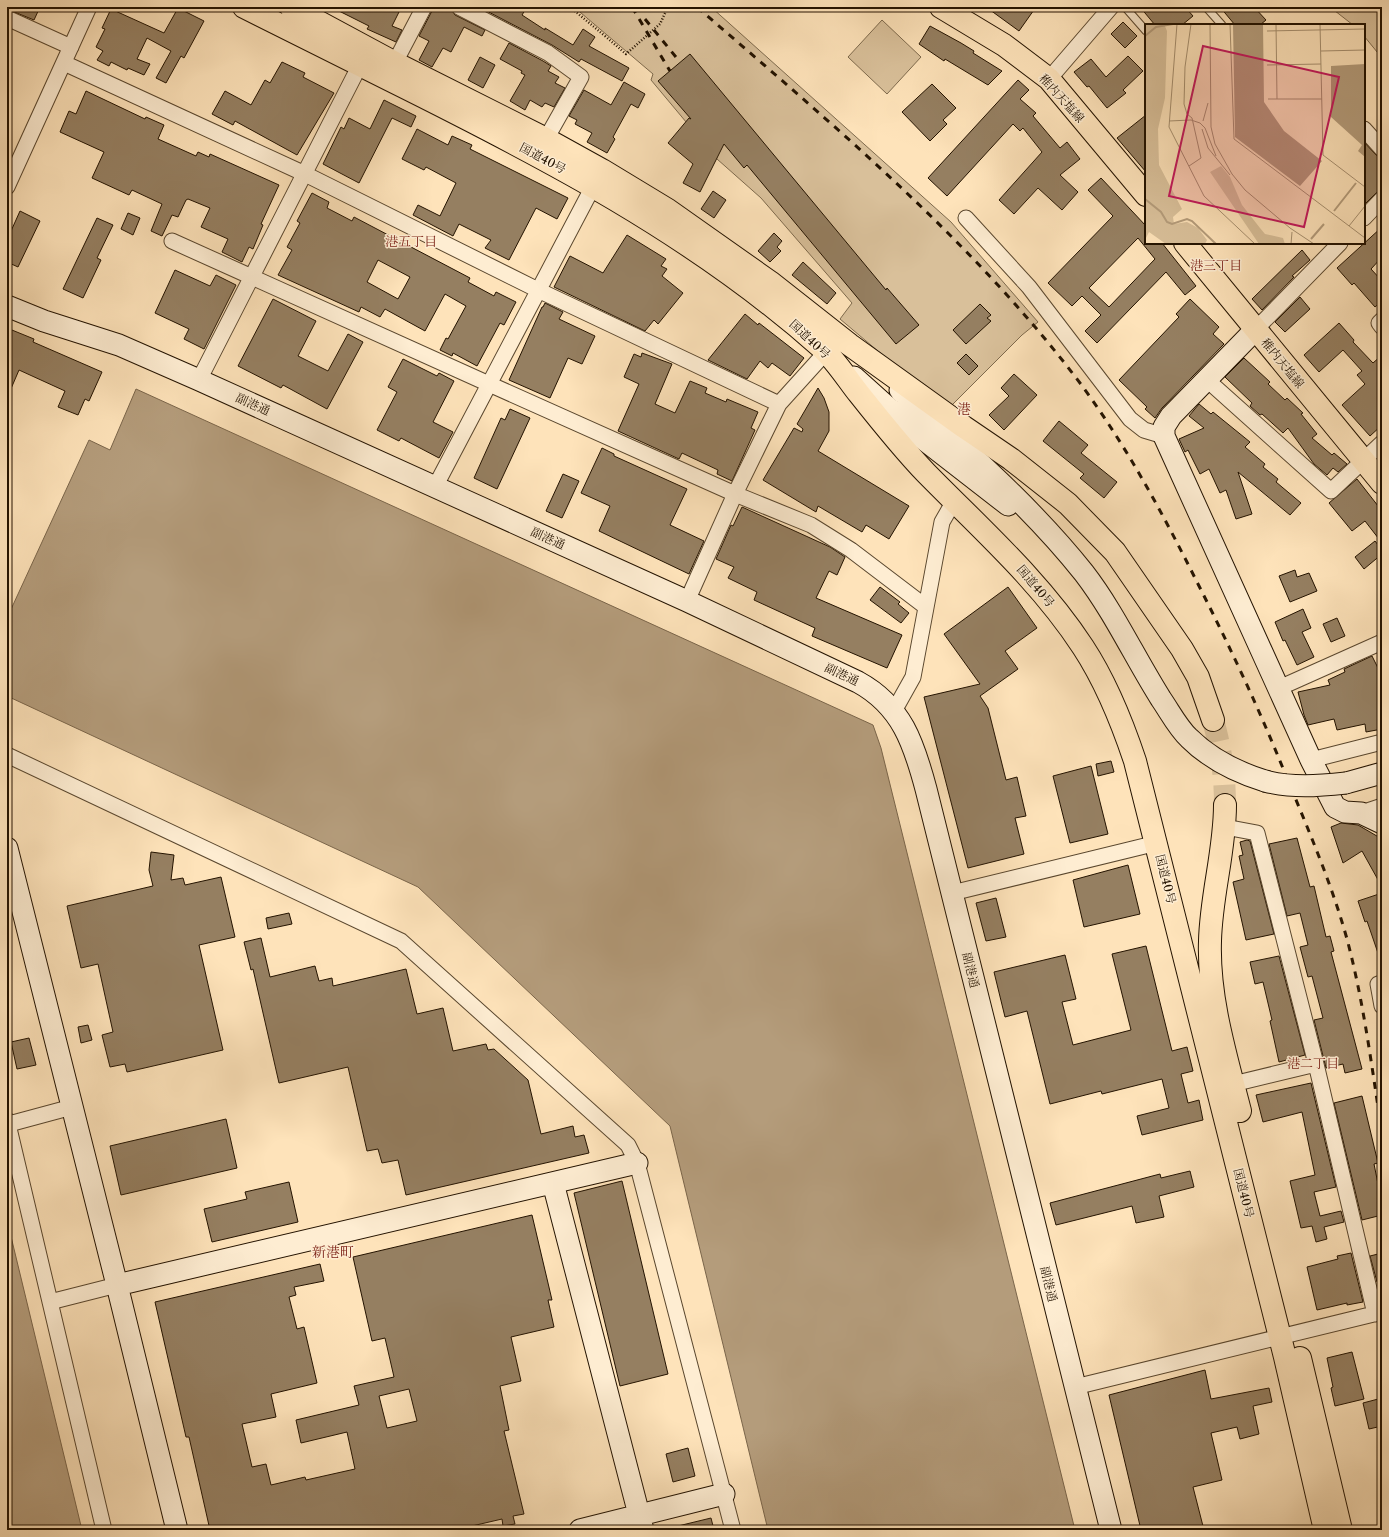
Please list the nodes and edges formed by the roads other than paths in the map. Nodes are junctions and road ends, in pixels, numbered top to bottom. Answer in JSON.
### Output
{"nodes":[{"id":1,"x":89,"y":7,"type":"edge"},
{"id":2,"x":244,"y":7,"type":"edge"},
{"id":3,"x":291,"y":7,"type":"edge"},
{"id":4,"x":424,"y":7,"type":"edge"},
{"id":5,"x":459,"y":7,"type":"edge"},
{"id":6,"x":941,"y":7,"type":"edge"},
{"id":7,"x":1111,"y":7,"type":"edge"},
{"id":8,"x":1125,"y":7,"type":"edge"},
{"id":9,"x":1206,"y":7,"type":"edge"},
{"id":10,"x":7,"y":18,"type":"edge"},
{"id":11,"x":1221,"y":24,"type":"edge"},
{"id":12,"x":1145,"y":30,"type":"edge"},
{"id":13,"x":71,"y":47,"type":"junction"},
{"id":14,"x":364,"y":57,"type":"junction"},
{"id":15,"x":64,"y":64,"type":"junction"},
{"id":16,"x":391,"y":71,"type":"junction"},
{"id":17,"x":1049,"y":79,"type":"junction"},
{"id":18,"x":1365,"y":130,"type":"edge"},
{"id":19,"x":546,"y":139,"type":"junction"},
{"id":20,"x":1382,"y":149,"type":"edge"},
{"id":21,"x":11,"y":170,"type":"edge"},
{"id":22,"x":305,"y":174,"type":"junction"},
{"id":23,"x":598,"y":178,"type":"junction"},
{"id":24,"x":7,"y":186,"type":"edge"},
{"id":25,"x":1145,"y":194,"type":"edge"},
{"id":26,"x":1382,"y":199,"type":"edge"},
{"id":27,"x":1365,"y":217,"type":"edge"},
{"id":28,"x":966,"y":218,"type":"dead end"},
{"id":29,"x":172,"y":241,"type":"dead end"},
{"id":30,"x":1186,"y":244,"type":"edge"},
{"id":31,"x":1339,"y":244,"type":"edge"},
{"id":32,"x":252,"y":278,"type":"junction"},
{"id":33,"x":538,"y":290,"type":"junction"},
{"id":34,"x":7,"y":306,"type":"edge"},
{"id":35,"x":1382,"y":320,"type":"edge"},
{"id":36,"x":1382,"y":327,"type":"edge"},
{"id":37,"x":1256,"y":329,"type":"junction"},
{"id":38,"x":850,"y":344,"type":"junction"},
{"id":39,"x":826,"y":352,"type":"junction"},
{"id":40,"x":1206,"y":379,"type":"junction"},
{"id":41,"x":199,"y":380,"type":"junction"},
{"id":42,"x":489,"y":384,"type":"junction"},
{"id":43,"x":779,"y":404,"type":"junction"},
{"id":44,"x":1164,"y":436,"type":"junction"},
{"id":45,"x":1382,"y":443,"type":"edge"},
{"id":46,"x":1364,"y":461,"type":"junction"},
{"id":47,"x":1382,"y":482,"type":"edge"},
{"id":48,"x":435,"y":487,"type":"junction"},
{"id":49,"x":735,"y":494,"type":"junction"},
{"id":50,"x":954,"y":501,"type":"junction"},
{"id":51,"x":1052,"y":537,"type":"junction"},
{"id":52,"x":687,"y":601,"type":"junction"},
{"id":53,"x":926,"y":607,"type":"junction"},
{"id":54,"x":1382,"y":642,"type":"edge"},
{"id":55,"x":1279,"y":688,"type":"junction"},
{"id":56,"x":894,"y":711,"type":"junction"},
{"id":57,"x":1213,"y":720,"type":"tunnel mouth"},
{"id":58,"x":1382,"y":742,"type":"edge"},
{"id":59,"x":7,"y":755,"type":"edge"},
{"id":60,"x":1312,"y":760,"type":"junction"},
{"id":61,"x":1382,"y":773,"type":"edge"},
{"id":62,"x":1225,"y":805,"type":"tunnel mouth"},
{"id":63,"x":1382,"y":806,"type":"edge"},
{"id":64,"x":1361,"y":813,"type":"junction"},
{"id":65,"x":1382,"y":823,"type":"edge"},
{"id":66,"x":1225,"y":827,"type":"junction"},
{"id":67,"x":1157,"y":843,"type":"junction"},
{"id":68,"x":7,"y":848,"type":"edge"},
{"id":69,"x":952,"y":893,"type":"junction"},
{"id":70,"x":1382,"y":983,"type":"edge"},
{"id":71,"x":1382,"y":1006,"type":"edge"},
{"id":72,"x":1316,"y":1064,"type":"junction"},
{"id":73,"x":1233,"y":1084,"type":"junction"},
{"id":74,"x":72,"y":1107,"type":"junction"},
{"id":75,"x":8,"y":1122,"type":"edge"},
{"id":76,"x":637,"y":1163,"type":"junction"},
{"id":77,"x":553,"y":1183,"type":"junction"},
{"id":78,"x":117,"y":1285,"type":"junction"},
{"id":79,"x":50,"y":1302,"type":"junction"},
{"id":80,"x":1378,"y":1313,"type":"edge"},
{"id":81,"x":1287,"y":1336,"type":"junction"},
{"id":82,"x":1075,"y":1387,"type":"junction"},
{"id":83,"x":724,"y":1494,"type":"junction"},
{"id":84,"x":641,"y":1523,"type":"edge"},
{"id":85,"x":104,"y":1530,"type":"edge"},
{"id":86,"x":177,"y":1530,"type":"edge"},
{"id":87,"x":580,"y":1530,"type":"edge"},
{"id":88,"x":733,"y":1530,"type":"edge"},
{"id":89,"x":1111,"y":1530,"type":"edge"},
{"id":90,"x":1325,"y":1530,"type":"edge"},
{"id":91,"x":1341,"y":1530,"type":"edge"}],
"edges":[{"from":1,"to":13,"type":"street"},
{"from":2,"to":14,"type":"main road","name":"国道40号"},
{"from":3,"to":14,"type":"main road","name":"国道40号"},
{"from":4,"to":16,"type":"street"},
{"from":5,"to":19,"type":"street"},
{"from":6,"to":17,"type":"main road","name":"稚内天塩線"},
{"from":7,"to":17,"type":"street"},
{"from":8,"to":12,"type":"lane"},
{"from":9,"to":11,"type":"lane"},
{"from":10,"to":13,"type":"street"},
{"from":13,"to":15,"type":"street"},
{"from":14,"to":16,"type":"main road","name":"国道40号"},
{"from":14,"to":22,"type":"street"},
{"from":15,"to":21,"type":"street"},
{"from":15,"to":22,"type":"street"},
{"from":16,"to":19,"type":"main road","name":"国道40号"},
{"from":16,"to":23,"type":"main road","name":"国道40号"},
{"from":17,"to":25,"type":"main road","name":"稚内天塩線"},
{"from":18,"to":20,"type":"street"},
{"from":19,"to":23,"type":"main road","name":"国道40号"},
{"from":21,"to":24,"type":"street"},
{"from":22,"to":32,"type":"street"},
{"from":22,"to":33,"type":"street"},
{"from":23,"to":33,"type":"street"},
{"from":23,"to":38,"type":"main road","name":"国道40号"},
{"from":23,"to":39,"type":"main road","name":"国道40号"},
{"from":26,"to":27,"type":"street"},
{"from":28,"to":44,"type":"street"},
{"from":29,"to":32,"type":"street"},
{"from":30,"to":37,"type":"main road","name":"稚内天塩線"},
{"from":31,"to":37,"type":"street"},
{"from":32,"to":41,"type":"street"},
{"from":32,"to":42,"type":"street"},
{"from":33,"to":42,"type":"street"},
{"from":33,"to":43,"type":"street"},
{"from":34,"to":41,"type":"street","name":"副港通"},
{"from":35,"to":36,"type":"street"},
{"from":37,"to":40,"type":"street"},
{"from":37,"to":46,"type":"main road","name":"稚内天塩線"},
{"from":38,"to":51,"type":"street"},
{"from":38,"to":57,"type":"main road","name":"国道40号"},
{"from":39,"to":43,"type":"street"},
{"from":39,"to":50,"type":"main road","name":"国道40号"},
{"from":39,"to":51,"type":"street"},
{"from":40,"to":44,"type":"street"},
{"from":40,"to":46,"type":"street"},
{"from":41,"to":48,"type":"street","name":"副港通"},
{"from":42,"to":48,"type":"street"},
{"from":42,"to":49,"type":"street"},
{"from":43,"to":49,"type":"street"},
{"from":44,"to":55,"type":"street"},
{"from":45,"to":46,"type":"street"},
{"from":46,"to":47,"type":"main road","name":"稚内天塩線"},
{"from":48,"to":52,"type":"street","name":"副港通"},
{"from":49,"to":52,"type":"street"},
{"from":49,"to":53,"type":"street"},
{"from":50,"to":53,"type":"street"},
{"from":50,"to":67,"type":"main road","name":"国道40号"},
{"from":51,"to":61,"type":"street","bridge":true},
{"from":52,"to":56,"type":"street","name":"副港通"},
{"from":53,"to":56,"type":"street"},
{"from":54,"to":55,"type":"street"},
{"from":55,"to":60,"type":"street"},
{"from":56,"to":69,"type":"street","name":"副港通"},
{"from":58,"to":60,"type":"street"},
{"from":59,"to":76,"type":"street"},
{"from":60,"to":64,"type":"street"},
{"from":62,"to":66,"type":"main road","name":"国道40号"},
{"from":63,"to":64,"type":"street"},
{"from":64,"to":65,"type":"street"},
{"from":66,"to":72,"type":"street"},
{"from":66,"to":73,"type":"main road","name":"国道40号"},
{"from":67,"to":69,"type":"street"},
{"from":67,"to":81,"type":"main road","name":"国道40号"},
{"from":68,"to":74,"type":"street"},
{"from":69,"to":82,"type":"street","name":"副港通"},
{"from":70,"to":71,"type":"street"},
{"from":72,"to":73,"type":"street"},
{"from":72,"to":80,"type":"street"},
{"from":73,"to":81,"type":"main road","name":"国道40号"},
{"from":74,"to":75,"type":"street"},
{"from":74,"to":78,"type":"street"},
{"from":75,"to":79,"type":"street"},
{"from":76,"to":77,"type":"street"},
{"from":76,"to":83,"type":"street"},
{"from":77,"to":78,"type":"street"},
{"from":77,"to":84,"type":"street"},
{"from":78,"to":79,"type":"street"},
{"from":78,"to":86,"type":"street"},
{"from":79,"to":85,"type":"street"},
{"from":80,"to":81,"type":"street"},
{"from":81,"to":82,"type":"street"},
{"from":81,"to":90,"type":"main road","name":"国道40号"},
{"from":81,"to":91,"type":"main road","name":"国道40号"},
{"from":82,"to":89,"type":"street","name":"副港通"},
{"from":83,"to":84,"type":"street"},
{"from":83,"to":88,"type":"street"},
{"from":84,"to":87,"type":"street"}]}
